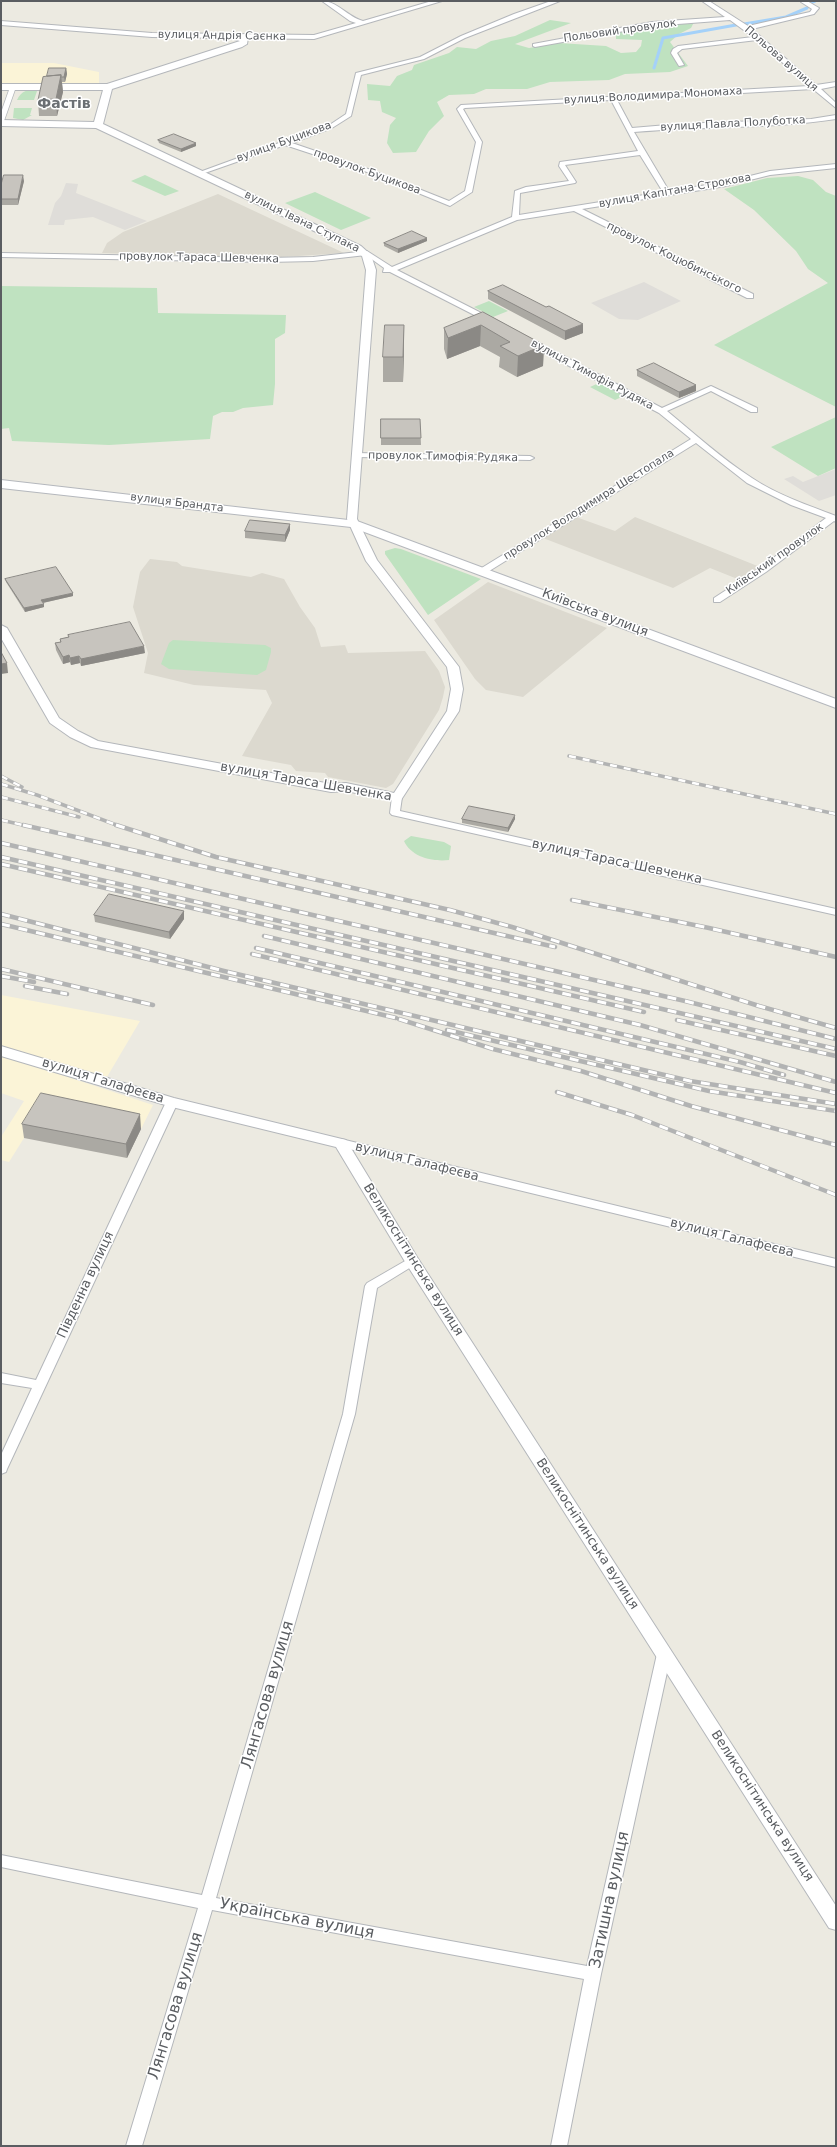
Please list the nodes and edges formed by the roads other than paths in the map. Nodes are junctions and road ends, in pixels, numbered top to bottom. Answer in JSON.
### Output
{"nodes":[{"id":1,"x":325,"y":1,"type":"edge"},
{"id":2,"x":439,"y":1,"type":"edge"},
{"id":3,"x":557,"y":1,"type":"edge"},
{"id":4,"x":705,"y":1,"type":"edge"},
{"id":5,"x":803,"y":1,"type":"edge"},
{"id":6,"x":730,"y":18,"type":"junction"},
{"id":7,"x":1,"y":22,"type":"edge"},
{"id":8,"x":363,"y":23,"type":"junction"},
{"id":9,"x":747,"y":28,"type":"junction"},
{"id":10,"x":232,"y":36,"type":"junction"},
{"id":11,"x":758,"y":38,"type":"junction"},
{"id":12,"x":535,"y":45,"type":"dead end"},
{"id":13,"x":681,"y":65,"type":"dead end"},
{"id":14,"x":836,"y":84,"type":"edge"},
{"id":15,"x":1,"y":87,"type":"edge"},
{"id":16,"x":13,"y":87,"type":"junction"},
{"id":17,"x":108,"y":87,"type":"junction"},
{"id":18,"x":813,"y":87,"type":"junction"},
{"id":19,"x":613,"y":98,"type":"junction"},
{"id":20,"x":836,"y":106,"type":"edge"},
{"id":21,"x":836,"y":117,"type":"edge"},
{"id":22,"x":1,"y":122,"type":"edge"},
{"id":23,"x":98,"y":125,"type":"junction"},
{"id":24,"x":629,"y":130,"type":"junction"},
{"id":25,"x":282,"y":142,"type":"junction"},
{"id":26,"x":642,"y":153,"type":"junction"},
{"id":27,"x":836,"y":166,"type":"edge"},
{"id":28,"x":200,"y":174,"type":"junction"},
{"id":29,"x":666,"y":192,"type":"junction"},
{"id":30,"x":450,"y":204,"type":"joint"},
{"id":31,"x":576,"y":209,"type":"junction"},
{"id":32,"x":515,"y":218,"type":"junction"},
{"id":33,"x":367,"y":253,"type":"junction"},
{"id":34,"x":1,"y":255,"type":"edge"},
{"id":35,"x":371,"y":270,"type":"junction"},
{"id":36,"x":391,"y":270,"type":"junction"},
{"id":37,"x":750,"y":296,"type":"dead end"},
{"id":38,"x":500,"y":326,"type":"edge"},
{"id":39,"x":525,"y":340,"type":"edge"},
{"id":40,"x":754,"y":410,"type":"dead end"},
{"id":41,"x":662,"y":411,"type":"junction"},
{"id":42,"x":695,"y":440,"type":"junction"},
{"id":43,"x":356,"y":455,"type":"junction"},
{"id":44,"x":530,"y":458,"type":"dead end"},
{"id":45,"x":1,"y":484,"type":"edge"},
{"id":46,"x":834,"y":519,"type":"edge"},
{"id":47,"x":353,"y":524,"type":"junction"},
{"id":48,"x":483,"y":571,"type":"junction"},
{"id":49,"x":717,"y":600,"type":"dead end"},
{"id":50,"x":1,"y":628,"type":"edge"},
{"id":51,"x":836,"y":704,"type":"edge"},
{"id":52,"x":397,"y":797,"type":"junction"},
{"id":53,"x":836,"y":912,"type":"edge"},
{"id":54,"x":1,"y":1051,"type":"edge"},
{"id":55,"x":172,"y":1102,"type":"junction"},
{"id":56,"x":341,"y":1143,"type":"junction"},
{"id":57,"x":412,"y":1261,"type":"junction"},
{"id":58,"x":836,"y":1263,"type":"edge"},
{"id":59,"x":1,"y":1378,"type":"edge"},
{"id":60,"x":40,"y":1385,"type":"junction"},
{"id":61,"x":1,"y":1469,"type":"edge"},
{"id":62,"x":664,"y":1654,"type":"junction"},
{"id":63,"x":1,"y":1861,"type":"edge"},
{"id":64,"x":207,"y":1903,"type":"junction"},
{"id":65,"x":836,"y":1922,"type":"edge"},
{"id":66,"x":593,"y":1974,"type":"junction"},
{"id":67,"x":134,"y":2146,"type":"edge"},
{"id":68,"x":558,"y":2146,"type":"edge"}],
"edges":[{"from":1,"to":8,"type":"street"},
{"from":2,"to":8,"type":"street","name":"вулиця Андрія Саєнка"},
{"from":3,"to":25,"type":"street","name":"вулиця Буцикова"},
{"from":4,"to":6,"type":"street","name":"Польова вулиця"},
{"from":5,"to":9,"type":"street"},
{"from":6,"to":9,"type":"street","name":"Польова вулиця"},
{"from":6,"to":12,"type":"street","name":"Польовий провулок"},
{"from":7,"to":10,"type":"street","name":"вулиця Андрія Саєнка"},
{"from":8,"to":10,"type":"street","name":"вулиця Андрія Саєнка"},
{"from":9,"to":11,"type":"street","name":"Польова вулиця"},
{"from":10,"to":17,"type":"street"},
{"from":11,"to":13,"type":"street","name":"Польовий провулок"},
{"from":11,"to":18,"type":"street","name":"Польова вулиця"},
{"from":14,"to":18,"type":"street","name":"вулиця Володимира Мономаха"},
{"from":15,"to":16,"type":"street"},
{"from":16,"to":17,"type":"street"},
{"from":16,"to":22,"type":"street"},
{"from":17,"to":23,"type":"street"},
{"from":18,"to":19,"type":"street","name":"вулиця Володимира Мономаха"},
{"from":18,"to":20,"type":"street","name":"Польова вулиця"},
{"from":19,"to":24,"type":"street"},
{"from":19,"to":30,"type":"street","name":"вулиця Володимира Мономаха"},
{"from":21,"to":24,"type":"street","name":"вулиця Павла Полуботка"},
{"from":22,"to":23,"type":"street","name":"вулиця Івана Ступака"},
{"from":23,"to":28,"type":"street","name":"вулиця Івана Ступака"},
{"from":24,"to":26,"type":"street"},
{"from":25,"to":28,"type":"street","name":"вулиця Буцикова"},
{"from":25,"to":30,"type":"street","name":"провулок Буцикова"},
{"from":26,"to":29,"type":"street"},
{"from":26,"to":32,"type":"street"},
{"from":27,"to":29,"type":"street","name":"вулиця Капітана Строкова"},
{"from":28,"to":33,"type":"street","name":"вулиця Івана Ступака"},
{"from":29,"to":31,"type":"street","name":"вулиця Капітана Строкова"},
{"from":31,"to":32,"type":"street","name":"вулиця Капітана Строкова"},
{"from":31,"to":37,"type":"street","name":"провулок Коцюбинського"},
{"from":32,"to":36,"type":"street","name":"вулиця Капітана Строкова"},
{"from":33,"to":34,"type":"street","name":"провулок Тараса Шевченка"},
{"from":33,"to":35,"type":"street","name":"вулиця Івана Ступака"},
{"from":33,"to":36,"type":"street"},
{"from":35,"to":36,"type":"street"},
{"from":35,"to":43,"type":"street","name":"вулиця Івана Ступака"},
{"from":36,"to":38,"type":"street"},
{"from":39,"to":41,"type":"street","name":"вулиця Тимофія Рудяка"},
{"from":40,"to":41,"type":"street","name":"вулиця Тимофія Рудяка"},
{"from":41,"to":42,"type":"street","name":"вулиця Тимофія Рудяка"},
{"from":42,"to":46,"type":"street","name":"вулиця Тимофія Рудяка"},
{"from":42,"to":48,"type":"street","name":"провулок Володимира Шестопала"},
{"from":43,"to":44,"type":"street","name":"провулок Тимофія Рудяка"},
{"from":43,"to":47,"type":"street","name":"вулиця Івана Ступака"},
{"from":45,"to":47,"type":"main road","name":"вулиця Брандта"},
{"from":46,"to":49,"type":"street","name":"Київський провулок"},
{"from":47,"to":48,"type":"main road","name":"Київська вулиця"},
{"from":47,"to":52,"type":"street"},
{"from":48,"to":51,"type":"main road","name":"Київська вулиця"},
{"from":50,"to":52,"type":"street","name":"вулиця Тараса Шевченка"},
{"from":52,"to":53,"type":"street","name":"вулиця Тараса Шевченка"},
{"from":54,"to":55,"type":"street","name":"вулиця Галафеєва"},
{"from":55,"to":56,"type":"street","name":"вулиця Галафеєва"},
{"from":55,"to":60,"type":"street","name":"Південна вулиця"},
{"from":56,"to":57,"type":"street","name":"Великоснітинська вулиця"},
{"from":56,"to":58,"type":"street","name":"вулиця Галафеєва"},
{"from":57,"to":62,"type":"street","name":"Великоснітинська вулиця"},
{"from":57,"to":64,"type":"street","name":"Лянгасова вулиця"},
{"from":59,"to":60,"type":"street"},
{"from":60,"to":61,"type":"street","name":"Південна вулиця"},
{"from":62,"to":65,"type":"street","name":"Великоснітинська вулиця"},
{"from":62,"to":66,"type":"street","name":"Затишна вулиця"},
{"from":63,"to":64,"type":"street","name":"Українська вулиця"},
{"from":64,"to":66,"type":"street","name":"Українська вулиця"},
{"from":64,"to":67,"type":"street","name":"Лянгасова вулиця"},
{"from":66,"to":68,"type":"street","name":"Затишна вулиця"}]}
